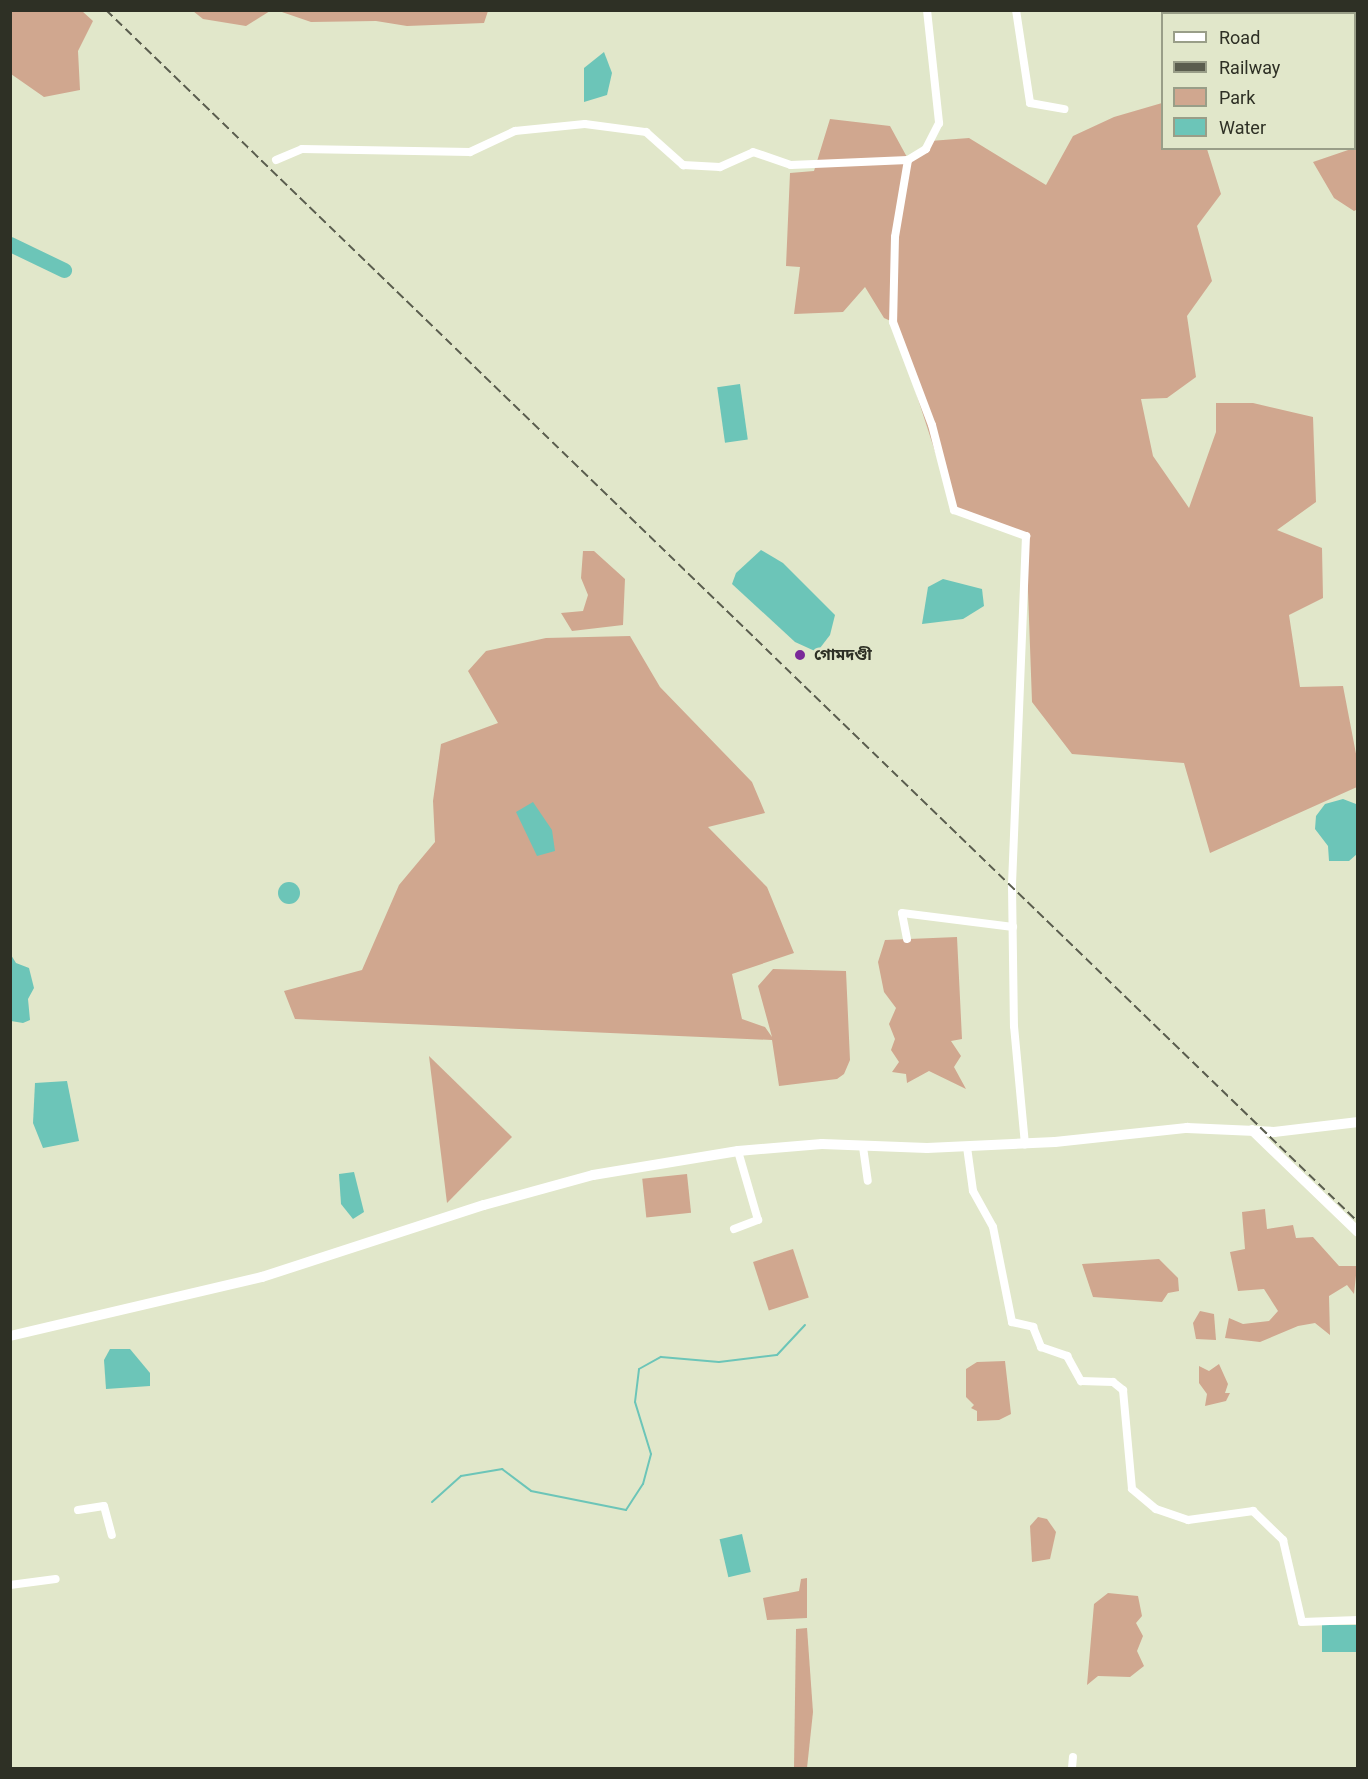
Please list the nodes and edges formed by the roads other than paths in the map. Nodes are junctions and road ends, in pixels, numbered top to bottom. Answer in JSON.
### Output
{"nodes":[{"id":1,"x":927,"y":10,"type":"edge"},
{"id":2,"x":1016,"y":10,"type":"edge"},
{"id":3,"x":1064,"y":109,"type":"dead end"},
{"id":4,"x":276,"y":160,"type":"dead end"},
{"id":5,"x":908,"y":160,"type":"junction"},
{"id":6,"x":1013,"y":927,"type":"junction"},
{"id":7,"x":907,"y":939,"type":"dead end"},
{"id":8,"x":1358,"y":1122,"type":"edge"},
{"id":9,"x":1252,"y":1130,"type":"junction"},
{"id":10,"x":1025,"y":1144,"type":"junction"},
{"id":11,"x":863,"y":1147,"type":"junction"},
{"id":12,"x":967,"y":1147,"type":"junction"},
{"id":13,"x":738,"y":1151,"type":"junction"},
{"id":14,"x":868,"y":1181,"type":"dead end"},
{"id":15,"x":734,"y":1229,"type":"dead end"},
{"id":16,"x":1358,"y":1232,"type":"edge"},
{"id":17,"x":10,"y":1336,"type":"edge"},
{"id":18,"x":78,"y":1510,"type":"dead end"},
{"id":19,"x":112,"y":1535,"type":"dead end"},
{"id":20,"x":56,"y":1579,"type":"dead end"},
{"id":21,"x":10,"y":1585,"type":"edge"},
{"id":22,"x":1358,"y":1620,"type":"edge"},
{"id":23,"x":1073,"y":1757,"type":"dead end"},
{"id":24,"x":1072,"y":1768,"type":"edge"}],
"edges":[{"from":1,"to":5,"type":"street"},
{"from":2,"to":3,"type":"street"},
{"from":4,"to":5,"type":"street"},
{"from":5,"to":6,"type":"street"},
{"from":6,"to":7,"type":"street"},
{"from":6,"to":10,"type":"street"},
{"from":8,"to":9,"type":"main road"},
{"from":9,"to":10,"type":"main road"},
{"from":9,"to":16,"type":"main road"},
{"from":10,"to":12,"type":"main road"},
{"from":11,"to":12,"type":"main road"},
{"from":11,"to":13,"type":"main road"},
{"from":11,"to":14,"type":"street"},
{"from":12,"to":22,"type":"street"},
{"from":13,"to":15,"type":"street"},
{"from":13,"to":17,"type":"main road"},
{"from":18,"to":19,"type":"street"},
{"from":20,"to":21,"type":"street"},
{"from":23,"to":24,"type":"street"}]}
